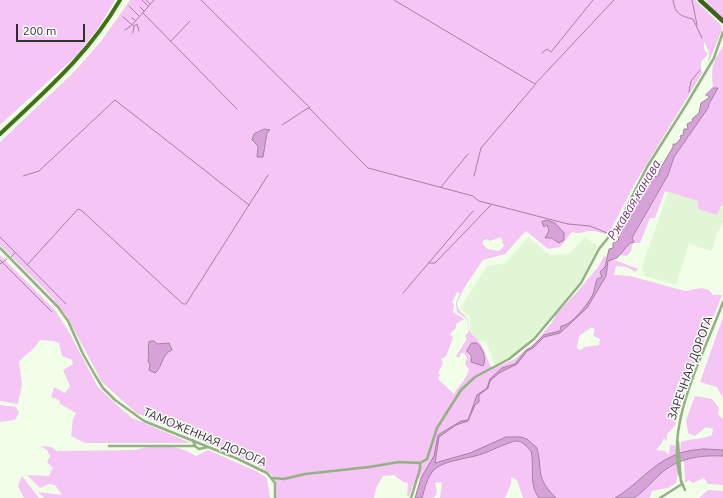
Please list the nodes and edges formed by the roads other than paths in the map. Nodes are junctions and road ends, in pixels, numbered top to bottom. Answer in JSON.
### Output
{"nodes":[{"id":1,"x":120,"y":0,"type":"edge"},
{"id":2,"x":703,"y":1,"type":"edge"},
{"id":3,"x":723,"y":21,"type":"edge"},
{"id":4,"x":723,"y":32,"type":"edge"},
{"id":5,"x":0,"y":134,"type":"edge"},
{"id":6,"x":0,"y":248,"type":"edge"},
{"id":7,"x":723,"y":302,"type":"edge"},
{"id":8,"x":193,"y":440,"type":"junction"},
{"id":9,"x":109,"y":446,"type":"dead end"},
{"id":10,"x":195,"y":446,"type":"junction"},
{"id":11,"x":208,"y":447,"type":"junction"},
{"id":12,"x":420,"y":463,"type":"junction"},
{"id":13,"x":273,"y":478,"type":"junction"},
{"id":14,"x":681,"y":482,"type":"junction"},
{"id":15,"x":685,"y":490,"type":"dead end"},
{"id":16,"x":275,"y":498,"type":"edge"},
{"id":17,"x":411,"y":498,"type":"edge"},
{"id":18,"x":660,"y":498,"type":"edge"}],
"edges":[{"from":1,"to":5,"type":"main road"},
{"from":2,"to":3,"type":"highway"},
{"from":4,"to":12,"type":"street"},
{"from":6,"to":8,"type":"street","name":"ТАМОЖЕННАЯ ДОРОГА"},
{"from":7,"to":14,"type":"street","name":"ЗАРЕЧНАЯ ДОРОГА"},
{"from":8,"to":10,"type":"street"},
{"from":8,"to":11,"type":"street","name":"ТАМОЖЕННАЯ ДОРОГА"},
{"from":9,"to":10,"type":"street"},
{"from":10,"to":11,"type":"street"},
{"from":11,"to":13,"type":"street","name":"ТАМОЖЕННАЯ ДОРОГА"},
{"from":12,"to":13,"type":"street"},
{"from":12,"to":17,"type":"street"},
{"from":13,"to":16,"type":"street","name":"ТАМОЖЕННАЯ ДОРОГА"},
{"from":14,"to":15,"type":"street"},
{"from":14,"to":18,"type":"street"}]}
